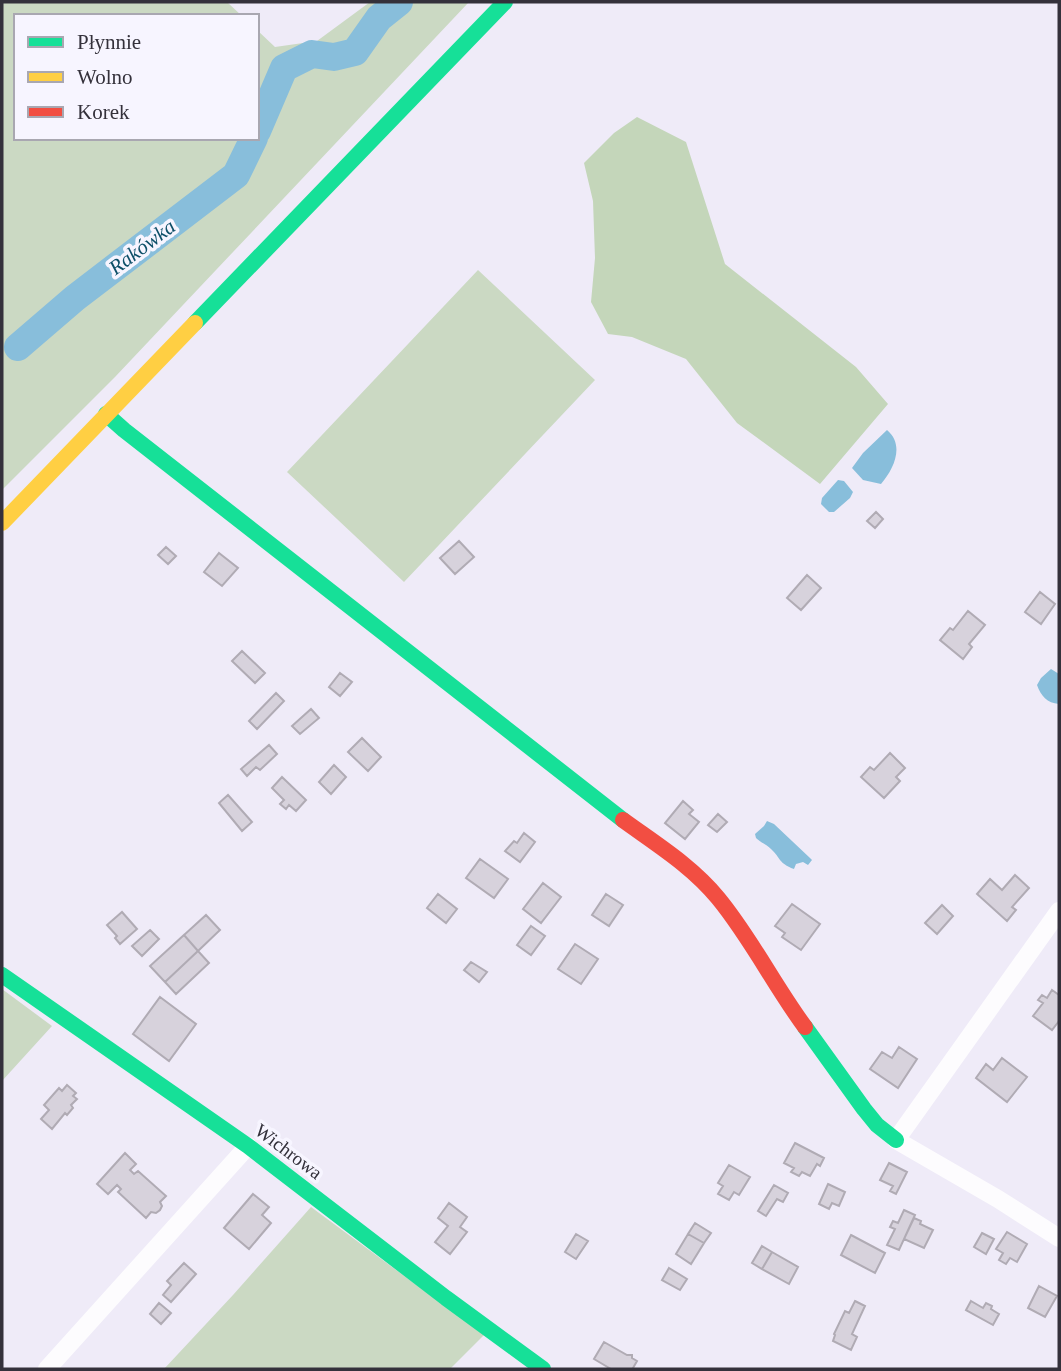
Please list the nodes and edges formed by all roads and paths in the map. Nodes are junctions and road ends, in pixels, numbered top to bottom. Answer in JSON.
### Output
{"nodes":[{"id":1,"x":505,"y":2,"type":"edge"},
{"id":2,"x":106,"y":414,"type":"junction"},
{"id":3,"x":2,"y":523,"type":"edge"},
{"id":4,"x":1059,"y":911,"type":"edge"},
{"id":5,"x":2,"y":975,"type":"edge"},
{"id":6,"x":896,"y":1140,"type":"junction"},
{"id":7,"x":248,"y":1146,"type":"junction"},
{"id":8,"x":1059,"y":1238,"type":"edge"},
{"id":9,"x":47,"y":1369,"type":"edge"},
{"id":10,"x":543,"y":1369,"type":"edge"}],
"edges":[{"from":1,"to":2,"type":"street"},
{"from":2,"to":3,"type":"street"},
{"from":2,"to":6,"type":"street"},
{"from":4,"to":6,"type":"street"},
{"from":5,"to":7,"type":"street","name":"Wichrowa"},
{"from":6,"to":8,"type":"street"},
{"from":7,"to":9,"type":"street"},
{"from":7,"to":10,"type":"street","name":"Wichrowa"}]}
